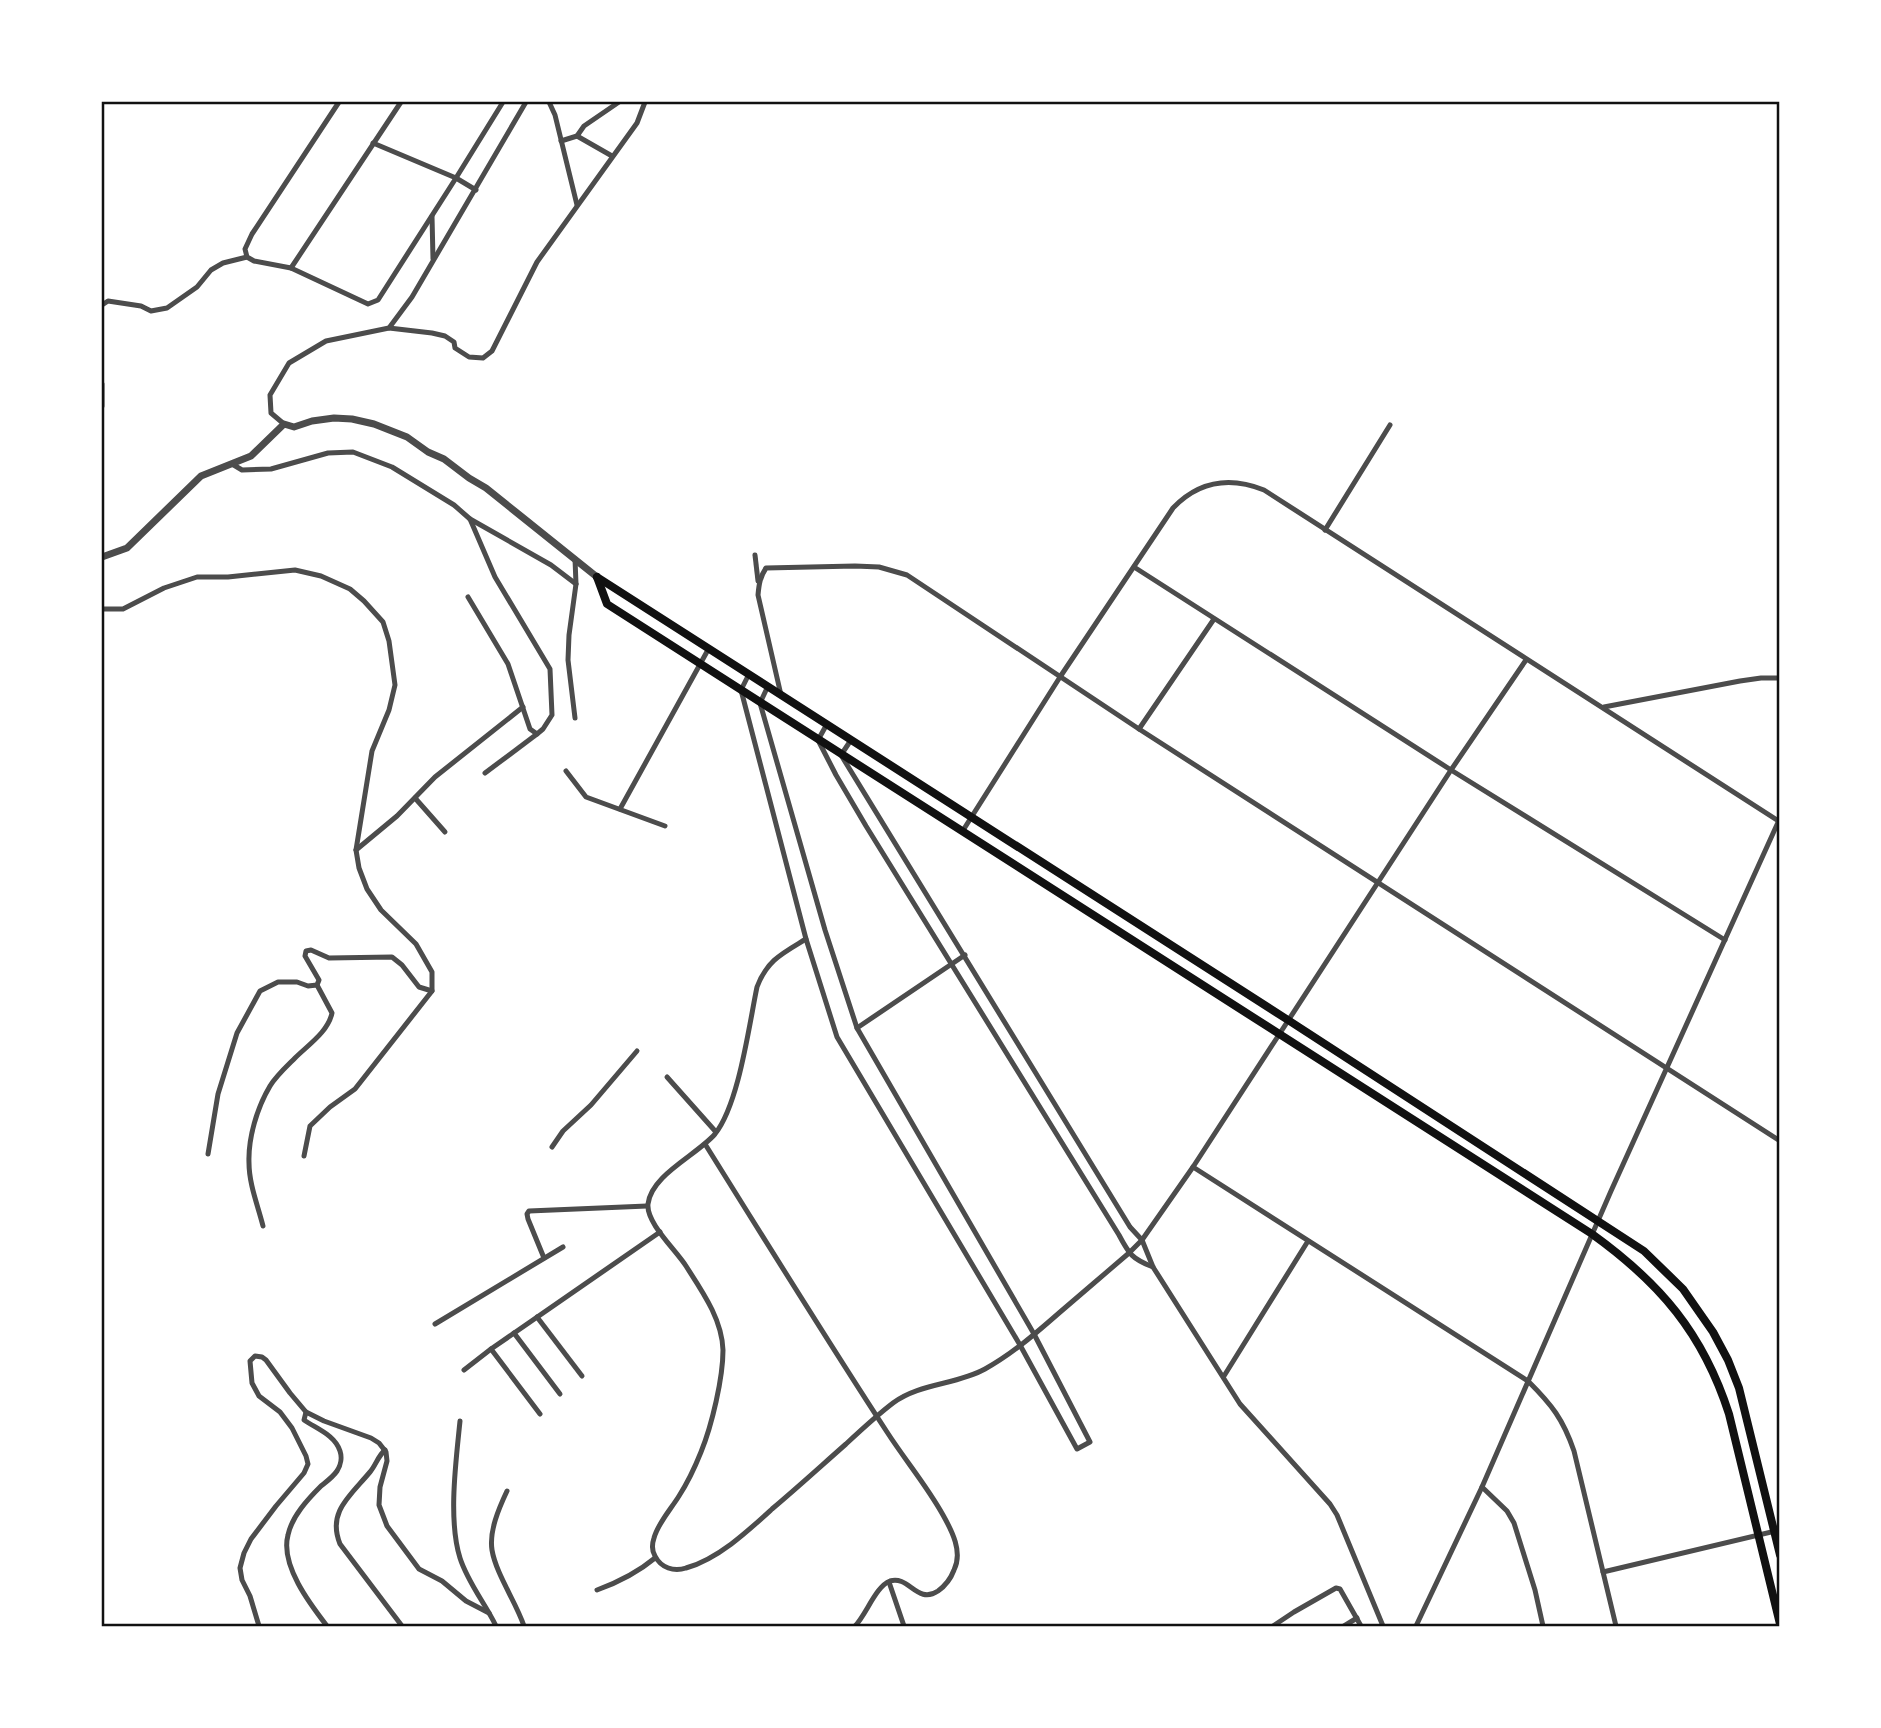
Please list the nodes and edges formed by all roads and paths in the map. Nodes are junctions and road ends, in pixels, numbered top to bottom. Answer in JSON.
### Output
{"nodes":[{"id":1,"x":339,"y":102,"type":"edge"},
{"id":2,"x":401,"y":102,"type":"edge"},
{"id":3,"x":503,"y":102,"type":"edge"},
{"id":4,"x":526,"y":102,"type":"edge"},
{"id":5,"x":549,"y":102,"type":"edge"},
{"id":6,"x":620,"y":102,"type":"edge"},
{"id":7,"x":645,"y":102,"type":"edge"},
{"id":8,"x":577,"y":136,"type":"junction"},
{"id":9,"x":561,"y":141,"type":"junction"},
{"id":10,"x":373,"y":143,"type":"junction"},
{"id":11,"x":612,"y":156,"type":"junction"},
{"id":12,"x":456,"y":178,"type":"junction"},
{"id":13,"x":476,"y":190,"type":"junction"},
{"id":14,"x":577,"y":205,"type":"junction"},
{"id":15,"x":432,"y":216,"type":"junction"},
{"id":16,"x":247,"y":257,"type":"junction"},
{"id":17,"x":433,"y":261,"type":"junction"},
{"id":18,"x":291,"y":268,"type":"junction"},
{"id":19,"x":102,"y":305,"type":"edge"},
{"id":20,"x":389,"y":328,"type":"junction"},
{"id":21,"x":102,"y":384,"type":"edge"},
{"id":22,"x":102,"y":406,"type":"edge"},
{"id":23,"x":284,"y":424,"type":"junction"},
{"id":24,"x":1390,"y":425,"type":"dead end"},
{"id":25,"x":232,"y":464,"type":"junction"},
{"id":26,"x":470,"y":519,"type":"junction"},
{"id":27,"x":1325,"y":530,"type":"junction"},
{"id":28,"x":755,"y":555,"type":"dead end"},
{"id":29,"x":102,"y":557,"type":"edge"},
{"id":30,"x":575,"y":559,"type":"junction"},
{"id":31,"x":1134,"y":567,"type":"junction"},
{"id":32,"x":597,"y":577,"type":"junction"},
{"id":33,"x":576,"y":584,"type":"junction"},
{"id":34,"x":759,"y":584,"type":"junction"},
{"id":35,"x":468,"y":597,"type":"dead end"},
{"id":36,"x":102,"y":609,"type":"edge"},
{"id":37,"x":1214,"y":619,"type":"junction"},
{"id":38,"x":709,"y":648,"type":"junction"},
{"id":39,"x":1526,"y":660,"type":"junction"},
{"id":40,"x":700,"y":664,"type":"junction"},
{"id":41,"x":749,"y":674,"type":"junction"},
{"id":42,"x":1060,"y":677,"type":"junction"},
{"id":43,"x":1780,"y":678,"type":"edge"},
{"id":44,"x":768,"y":686,"type":"junction"},
{"id":45,"x":741,"y":690,"type":"junction"},
{"id":46,"x":781,"y":695,"type":"junction"},
{"id":47,"x":760,"y":703,"type":"junction"},
{"id":48,"x":523,"y":707,"type":"junction"},
{"id":49,"x":1604,"y":707,"type":"junction"},
{"id":50,"x":575,"y":718,"type":"dead end"},
{"id":51,"x":827,"y":724,"type":"junction"},
{"id":52,"x":1139,"y":729,"type":"junction"},
{"id":53,"x":537,"y":734,"type":"junction"},
{"id":54,"x":818,"y":740,"type":"junction"},
{"id":55,"x":851,"y":740,"type":"junction"},
{"id":56,"x":841,"y":755,"type":"junction"},
{"id":57,"x":1451,"y":770,"type":"junction"},
{"id":58,"x":566,"y":771,"type":"dead end"},
{"id":59,"x":485,"y":773,"type":"dead end"},
{"id":60,"x":415,"y":797,"type":"junction"},
{"id":61,"x":621,"y":809,"type":"junction"},
{"id":62,"x":971,"y":817,"type":"junction"},
{"id":63,"x":1779,"y":820,"type":"edge"},
{"id":64,"x":665,"y":826,"type":"dead end"},
{"id":65,"x":445,"y":832,"type":"dead end"},
{"id":66,"x":962,"y":832,"type":"junction"},
{"id":67,"x":356,"y":850,"type":"junction"},
{"id":68,"x":1377,"y":883,"type":"junction"},
{"id":69,"x":806,"y":939,"type":"junction"},
{"id":70,"x":1725,"y":940,"type":"junction"},
{"id":71,"x":965,"y":955,"type":"junction"},
{"id":72,"x":951,"y":964,"type":"junction"},
{"id":73,"x":317,"y":985,"type":"junction"},
{"id":74,"x":432,"y":991,"type":"junction"},
{"id":75,"x":1288,"y":1020,"type":"junction"},
{"id":76,"x":857,"y":1028,"type":"junction"},
{"id":77,"x":1279,"y":1035,"type":"junction"},
{"id":78,"x":637,"y":1051,"type":"dead end"},
{"id":79,"x":1666,"y":1068,"type":"junction"},
{"id":80,"x":667,"y":1077,"type":"dead end"},
{"id":81,"x":716,"y":1132,"type":"junction"},
{"id":82,"x":1779,"y":1140,"type":"edge"},
{"id":83,"x":705,"y":1144,"type":"junction"},
{"id":84,"x":552,"y":1147,"type":"dead end"},
{"id":85,"x":208,"y":1154,"type":"dead end"},
{"id":86,"x":304,"y":1156,"type":"dead end"},
{"id":87,"x":1193,"y":1167,"type":"junction"},
{"id":88,"x":647,"y":1206,"type":"junction"},
{"id":89,"x":1599,"y":1220,"type":"junction"},
{"id":90,"x":263,"y":1226,"type":"dead end"},
{"id":91,"x":660,"y":1232,"type":"junction"},
{"id":92,"x":1592,"y":1234,"type":"junction"},
{"id":93,"x":1142,"y":1240,"type":"junction"},
{"id":94,"x":1308,"y":1241,"type":"junction"},
{"id":95,"x":562,"y":1247,"type":"dead end"},
{"id":96,"x":1129,"y":1254,"type":"junction"},
{"id":97,"x":544,"y":1258,"type":"junction"},
{"id":98,"x":1153,"y":1267,"type":"junction"},
{"id":99,"x":537,"y":1317,"type":"junction"},
{"id":100,"x":435,"y":1324,"type":"dead end"},
{"id":101,"x":514,"y":1333,"type":"junction"},
{"id":102,"x":1034,"y":1334,"type":"junction"},
{"id":103,"x":1020,"y":1345,"type":"junction"},
{"id":104,"x":491,"y":1349,"type":"junction"},
{"id":105,"x":464,"y":1370,"type":"dead end"},
{"id":106,"x":582,"y":1376,"type":"dead end"},
{"id":107,"x":1224,"y":1376,"type":"junction"},
{"id":108,"x":1528,"y":1381,"type":"junction"},
{"id":109,"x":560,"y":1394,"type":"dead end"},
{"id":110,"x":306,"y":1412,"type":"junction"},
{"id":111,"x":540,"y":1413,"type":"dead end"},
{"id":112,"x":877,"y":1416,"type":"junction"},
{"id":113,"x":460,"y":1421,"type":"dead end"},
{"id":114,"x":385,"y":1450,"type":"junction"},
{"id":115,"x":1482,"y":1486,"type":"junction"},
{"id":116,"x":507,"y":1491,"type":"dead end"},
{"id":117,"x":1777,"y":1531,"type":"edge"},
{"id":118,"x":1757,"y":1536,"type":"junction"},
{"id":119,"x":1780,"y":1555,"type":"edge"},
{"id":120,"x":655,"y":1558,"type":"junction"},
{"id":121,"x":1603,"y":1572,"type":"junction"},
{"id":122,"x":889,"y":1582,"type":"junction"},
{"id":123,"x":597,"y":1590,"type":"dead end"},
{"id":124,"x":489,"y":1613,"type":"junction"},
{"id":125,"x":1357,"y":1618,"type":"junction"},
{"id":126,"x":1780,"y":1625,"type":"edge"},
{"id":127,"x":260,"y":1626,"type":"edge"},
{"id":128,"x":327,"y":1626,"type":"edge"},
{"id":129,"x":402,"y":1626,"type":"edge"},
{"id":130,"x":496,"y":1626,"type":"edge"},
{"id":131,"x":524,"y":1626,"type":"edge"},
{"id":132,"x":855,"y":1626,"type":"edge"},
{"id":133,"x":904,"y":1626,"type":"edge"},
{"id":134,"x":1273,"y":1626,"type":"edge"},
{"id":135,"x":1344,"y":1626,"type":"edge"},
{"id":136,"x":1361,"y":1626,"type":"edge"},
{"id":137,"x":1383,"y":1626,"type":"edge"},
{"id":138,"x":1416,"y":1626,"type":"edge"},
{"id":139,"x":1544,"y":1626,"type":"edge"},
{"id":140,"x":1616,"y":1626,"type":"edge"}],
"edges":[{"from":1,"to":16,"type":"street"},
{"from":2,"to":10,"type":"street"},
{"from":3,"to":12,"type":"street"},
{"from":4,"to":13,"type":"street"},
{"from":5,"to":9,"type":"street"},
{"from":6,"to":8,"type":"street"},
{"from":7,"to":11,"type":"street"},
{"from":8,"to":9,"type":"street"},
{"from":8,"to":11,"type":"street"},
{"from":9,"to":14,"type":"street"},
{"from":10,"to":12,"type":"street"},
{"from":10,"to":18,"type":"street"},
{"from":11,"to":14,"type":"street"},
{"from":12,"to":13,"type":"street"},
{"from":12,"to":15,"type":"street"},
{"from":13,"to":17,"type":"street"},
{"from":14,"to":20,"type":"street"},
{"from":15,"to":17,"type":"street"},
{"from":15,"to":18,"type":"street"},
{"from":16,"to":18,"type":"street"},
{"from":16,"to":19,"type":"street"},
{"from":17,"to":20,"type":"street"},
{"from":20,"to":23,"type":"street"},
{"from":21,"to":22,"type":"street"},
{"from":23,"to":25,"type":"street"},
{"from":23,"to":30,"type":"street"},
{"from":24,"to":27,"type":"street"},
{"from":25,"to":26,"type":"street"},
{"from":25,"to":29,"type":"street"},
{"from":26,"to":33,"type":"street"},
{"from":26,"to":53,"type":"street"},
{"from":27,"to":31,"type":"street"},
{"from":27,"to":39,"type":"street"},
{"from":28,"to":34,"type":"street"},
{"from":30,"to":32,"type":"street"},
{"from":30,"to":33,"type":"street"},
{"from":31,"to":37,"type":"street"},
{"from":31,"to":42,"type":"street"},
{"from":32,"to":38,"type":"main road"},
{"from":32,"to":40,"type":"main road"},
{"from":33,"to":50,"type":"street"},
{"from":34,"to":42,"type":"street"},
{"from":34,"to":46,"type":"street"},
{"from":35,"to":48,"type":"street"},
{"from":36,"to":67,"type":"street"},
{"from":37,"to":52,"type":"street"},
{"from":37,"to":57,"type":"street"},
{"from":38,"to":40,"type":"street"},
{"from":38,"to":41,"type":"main road"},
{"from":39,"to":49,"type":"street"},
{"from":39,"to":57,"type":"street"},
{"from":40,"to":45,"type":"main road"},
{"from":40,"to":61,"type":"street"},
{"from":41,"to":44,"type":"main road"},
{"from":41,"to":45,"type":"street"},
{"from":42,"to":52,"type":"street"},
{"from":42,"to":62,"type":"street"},
{"from":43,"to":49,"type":"street"},
{"from":44,"to":46,"type":"main road"},
{"from":44,"to":47,"type":"street"},
{"from":45,"to":47,"type":"main road"},
{"from":45,"to":69,"type":"street"},
{"from":46,"to":51,"type":"main road"},
{"from":47,"to":54,"type":"main road"},
{"from":47,"to":76,"type":"street"},
{"from":48,"to":53,"type":"street"},
{"from":48,"to":60,"type":"street"},
{"from":49,"to":63,"type":"street"},
{"from":51,"to":54,"type":"street"},
{"from":51,"to":55,"type":"main road"},
{"from":52,"to":68,"type":"street"},
{"from":53,"to":59,"type":"street"},
{"from":54,"to":56,"type":"main road"},
{"from":54,"to":72,"type":"street"},
{"from":55,"to":56,"type":"street"},
{"from":55,"to":62,"type":"main road"},
{"from":56,"to":66,"type":"main road"},
{"from":56,"to":71,"type":"street"},
{"from":57,"to":68,"type":"street"},
{"from":57,"to":70,"type":"street"},
{"from":58,"to":61,"type":"street"},
{"from":60,"to":65,"type":"street"},
{"from":60,"to":67,"type":"street"},
{"from":61,"to":64,"type":"street"},
{"from":62,"to":66,"type":"street"},
{"from":62,"to":75,"type":"main road"},
{"from":63,"to":70,"type":"street"},
{"from":66,"to":77,"type":"main road"},
{"from":67,"to":74,"type":"street"},
{"from":68,"to":75,"type":"street"},
{"from":68,"to":79,"type":"street"},
{"from":69,"to":81,"type":"street"},
{"from":69,"to":103,"type":"street"},
{"from":70,"to":79,"type":"street"},
{"from":71,"to":72,"type":"street"},
{"from":71,"to":93,"type":"street"},
{"from":72,"to":76,"type":"street"},
{"from":72,"to":96,"type":"street"},
{"from":73,"to":74,"type":"street"},
{"from":73,"to":85,"type":"street"},
{"from":73,"to":90,"type":"street"},
{"from":74,"to":86,"type":"street"},
{"from":75,"to":77,"type":"street"},
{"from":75,"to":89,"type":"main road"},
{"from":76,"to":102,"type":"street"},
{"from":77,"to":87,"type":"street"},
{"from":77,"to":92,"type":"main road"},
{"from":78,"to":84,"type":"street"},
{"from":79,"to":82,"type":"street"},
{"from":79,"to":89,"type":"street"},
{"from":80,"to":81,"type":"street"},
{"from":81,"to":83,"type":"street"},
{"from":83,"to":88,"type":"street"},
{"from":83,"to":112,"type":"street"},
{"from":87,"to":93,"type":"street"},
{"from":87,"to":94,"type":"street"},
{"from":88,"to":91,"type":"street"},
{"from":88,"to":97,"type":"street"},
{"from":89,"to":92,"type":"street"},
{"from":89,"to":117,"type":"main road"},
{"from":91,"to":99,"type":"street"},
{"from":91,"to":120,"type":"street"},
{"from":92,"to":108,"type":"street"},
{"from":92,"to":118,"type":"main road"},
{"from":93,"to":96,"type":"street"},
{"from":93,"to":98,"type":"street"},
{"from":94,"to":107,"type":"street"},
{"from":94,"to":108,"type":"street"},
{"from":95,"to":97,"type":"street"},
{"from":96,"to":98,"type":"street"},
{"from":96,"to":102,"type":"street"},
{"from":97,"to":100,"type":"street"},
{"from":98,"to":107,"type":"street"},
{"from":99,"to":101,"type":"street"},
{"from":99,"to":106,"type":"street"},
{"from":101,"to":104,"type":"street"},
{"from":101,"to":109,"type":"street"},
{"from":102,"to":103,"type":"street"},
{"from":102,"to":103,"type":"street"},
{"from":103,"to":112,"type":"street"},
{"from":104,"to":105,"type":"street"},
{"from":104,"to":111,"type":"street"},
{"from":107,"to":137,"type":"street"},
{"from":108,"to":115,"type":"street"},
{"from":108,"to":121,"type":"street"},
{"from":110,"to":114,"type":"street"},
{"from":110,"to":127,"type":"street"},
{"from":110,"to":128,"type":"street"},
{"from":112,"to":120,"type":"street"},
{"from":112,"to":122,"type":"street"},
{"from":113,"to":124,"type":"street"},
{"from":114,"to":124,"type":"street"},
{"from":114,"to":129,"type":"street"},
{"from":115,"to":138,"type":"street"},
{"from":115,"to":139,"type":"street"},
{"from":116,"to":131,"type":"street"},
{"from":117,"to":118,"type":"street"},
{"from":117,"to":119,"type":"main road"},
{"from":118,"to":121,"type":"street"},
{"from":118,"to":126,"type":"main road"},
{"from":120,"to":123,"type":"street"},
{"from":121,"to":140,"type":"street"},
{"from":122,"to":132,"type":"street"},
{"from":122,"to":133,"type":"street"},
{"from":124,"to":130,"type":"street"},
{"from":125,"to":134,"type":"street"},
{"from":125,"to":135,"type":"street"},
{"from":125,"to":136,"type":"street"}]}
